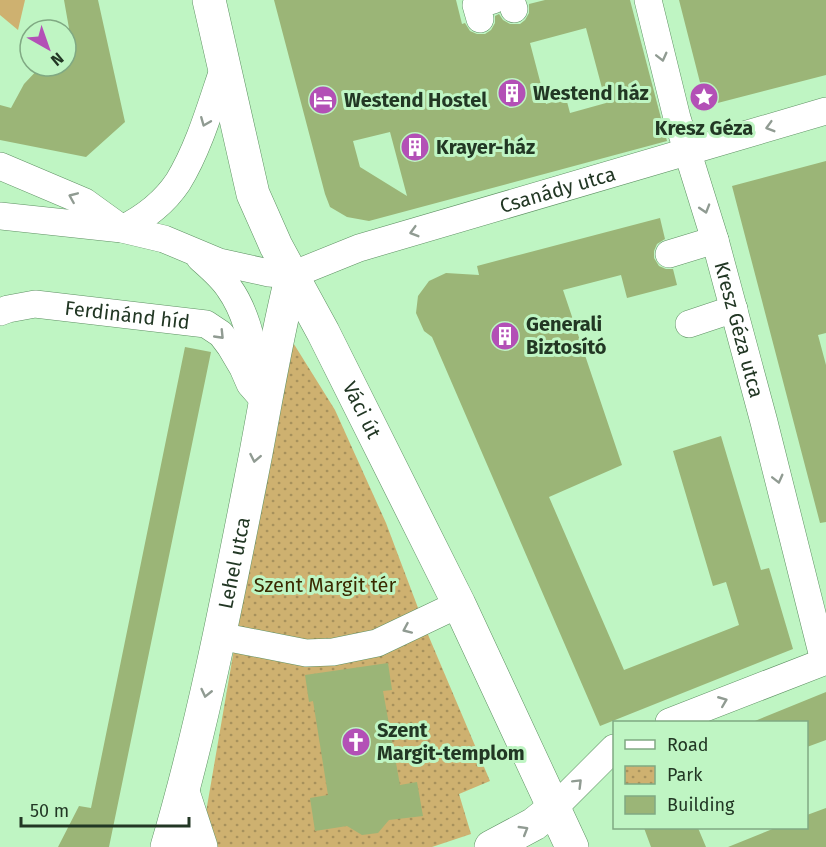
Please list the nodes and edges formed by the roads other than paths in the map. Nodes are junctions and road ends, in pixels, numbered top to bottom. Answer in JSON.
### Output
{"nodes":[{"id":1,"x":209,"y":0,"type":"edge"},
{"id":2,"x":648,"y":0,"type":"edge"},
{"id":3,"x":224,"y":67,"type":"junction"},
{"id":4,"x":826,"y":111,"type":"edge"},
{"id":5,"x":688,"y":153,"type":"junction"},
{"id":6,"x":0,"y":166,"type":"edge"},
{"id":7,"x":0,"y":216,"type":"edge"},
{"id":8,"x":122,"y":229,"type":"junction"},
{"id":9,"x":715,"y":240,"type":"junction"},
{"id":10,"x":195,"y":253,"type":"junction"},
{"id":11,"x":669,"y":254,"type":"dead end"},
{"id":12,"x":292,"y":275,"type":"junction"},
{"id":13,"x":734,"y":309,"type":"junction"},
{"id":14,"x":0,"y":312,"type":"edge"},
{"id":15,"x":689,"y":324,"type":"dead end"},
{"id":16,"x":264,"y":400,"type":"junction"},
{"id":17,"x":459,"y":604,"type":"junction"},
{"id":18,"x":219,"y":636,"type":"junction"},
{"id":19,"x":825,"y":661,"type":"edge"},
{"id":20,"x":674,"y":721,"type":"edge"},
{"id":21,"x":613,"y":750,"type":"edge"},
{"id":22,"x":183,"y":792,"type":"junction"},
{"id":23,"x":554,"y":808,"type":"junction"},
{"id":24,"x":167,"y":847,"type":"edge"},
{"id":25,"x":201,"y":847,"type":"edge"},
{"id":26,"x":491,"y":847,"type":"edge"},
{"id":27,"x":572,"y":847,"type":"edge"}],
"edges":[{"from":1,"to":3,"type":"main road","name":"Váci út"},
{"from":2,"to":5,"type":"street","name":"Kresz Géza utca","one_way":true},
{"from":3,"to":8,"type":"street","one_way":true},
{"from":3,"to":12,"type":"main road","name":"Váci út"},
{"from":4,"to":5,"type":"street","name":"Csanády utca","one_way":true},
{"from":5,"to":9,"type":"street","name":"Kresz Géza utca","one_way":true},
{"from":5,"to":12,"type":"street","name":"Csanády utca","one_way":true},
{"from":8,"to":6,"type":"street","one_way":true},
{"from":7,"to":8,"type":"street"},
{"from":8,"to":10,"type":"street"},
{"from":9,"to":11,"type":"street"},
{"from":9,"to":13,"type":"street","name":"Kresz Géza utca"},
{"from":10,"to":12,"type":"street"},
{"from":10,"to":16,"type":"street"},
{"from":12,"to":16,"type":"main road","name":"Lehel utca"},
{"from":12,"to":17,"type":"main road","name":"Váci út"},
{"from":13,"to":15,"type":"street"},
{"from":13,"to":19,"type":"street","name":"Kresz Géza utca","one_way":true},
{"from":14,"to":16,"type":"street","name":"Ferdinánd híd","one_way":true},
{"from":16,"to":18,"type":"main road","name":"Lehel utca","one_way":true},
{"from":17,"to":18,"type":"street","one_way":true},
{"from":17,"to":23,"type":"main road","name":"Váci út"},
{"from":18,"to":22,"type":"main road","name":"Lehel utca","one_way":true},
{"from":20,"to":19,"type":"street","one_way":true},
{"from":23,"to":21,"type":"street","one_way":true},
{"from":22,"to":24,"type":"main road","name":"Lehel utca"},
{"from":22,"to":25,"type":"main road"},
{"from":26,"to":23,"type":"main road","one_way":true},
{"from":23,"to":27,"type":"main road","name":"Váci út"}]}
